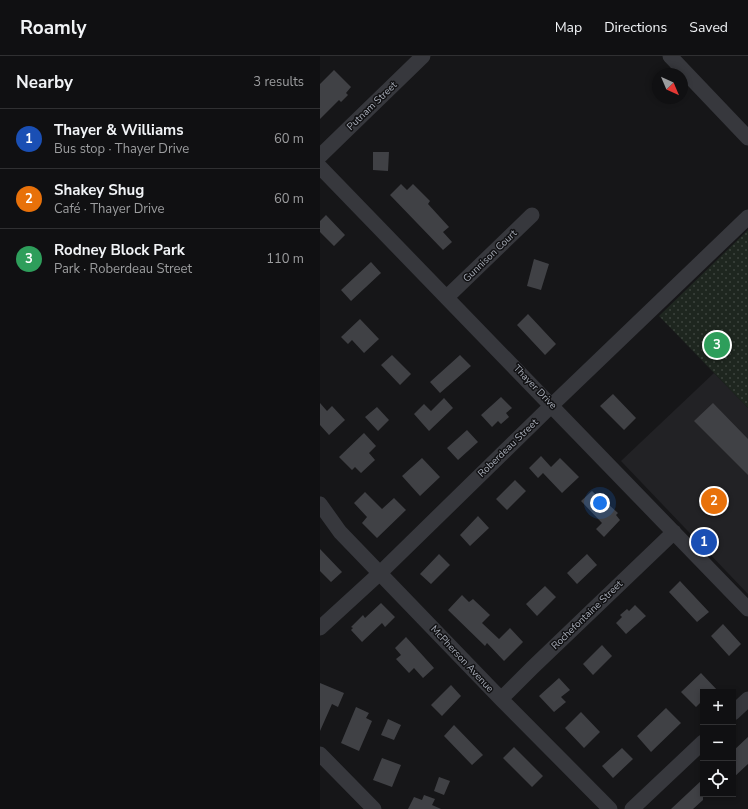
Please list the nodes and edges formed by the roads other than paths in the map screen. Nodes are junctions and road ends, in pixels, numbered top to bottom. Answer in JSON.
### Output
{"nodes":[{"id":1,"x":423,"y":56,"type":"edge"},
{"id":2,"x":670,"y":56,"type":"edge"},
{"id":3,"x":748,"y":138,"type":"edge"},
{"id":4,"x":320,"y":156,"type":"edge"},
{"id":5,"x":320,"y":167,"type":"edge"},
{"id":6,"x":532,"y":215,"type":"dead end"},
{"id":7,"x":748,"y":217,"type":"edge"},
{"id":8,"x":447,"y":297,"type":"junction"},
{"id":9,"x":552,"y":405,"type":"junction"},
{"id":10,"x":320,"y":504,"type":"edge"},
{"id":11,"x":674,"y":532,"type":"junction"},
{"id":12,"x":380,"y":573,"type":"junction"},
{"id":13,"x":748,"y":609,"type":"edge"},
{"id":14,"x":320,"y":628,"type":"edge"},
{"id":15,"x":501,"y":699,"type":"junction"},
{"id":16,"x":748,"y":699,"type":"edge"},
{"id":17,"x":736,"y":710,"type":"edge"},
{"id":18,"x":700,"y":745,"type":"edge"},
{"id":19,"x":320,"y":754,"type":"edge"},
{"id":20,"x":374,"y":809,"type":"edge"},
{"id":21,"x":610,"y":809,"type":"edge"},
{"id":22,"x":632,"y":809,"type":"edge"}],
"edges":[{"from":1,"to":4,"type":"street","name":"Putnam Street"},
{"from":2,"to":3,"type":"street"},
{"from":5,"to":8,"type":"street","name":"Thayer Drive"},
{"from":6,"to":8,"type":"street","name":"Gunnison Court"},
{"from":7,"to":9,"type":"street","name":"Roberdeau Street"},
{"from":8,"to":9,"type":"street","name":"Thayer Drive"},
{"from":9,"to":11,"type":"street","name":"Thayer Drive"},
{"from":9,"to":12,"type":"street","name":"Roberdeau Street"},
{"from":10,"to":12,"type":"street","name":"McPherson Avenue"},
{"from":11,"to":13,"type":"street","name":"Thayer Drive"},
{"from":11,"to":15,"type":"street","name":"Rochefontaine Street"},
{"from":12,"to":14,"type":"street","name":"Roberdeau Street"},
{"from":12,"to":15,"type":"street","name":"McPherson Avenue"},
{"from":15,"to":21,"type":"street","name":"McPherson Avenue"},
{"from":16,"to":17,"type":"street"},
{"from":18,"to":22,"type":"street"},
{"from":19,"to":20,"type":"street"}]}
